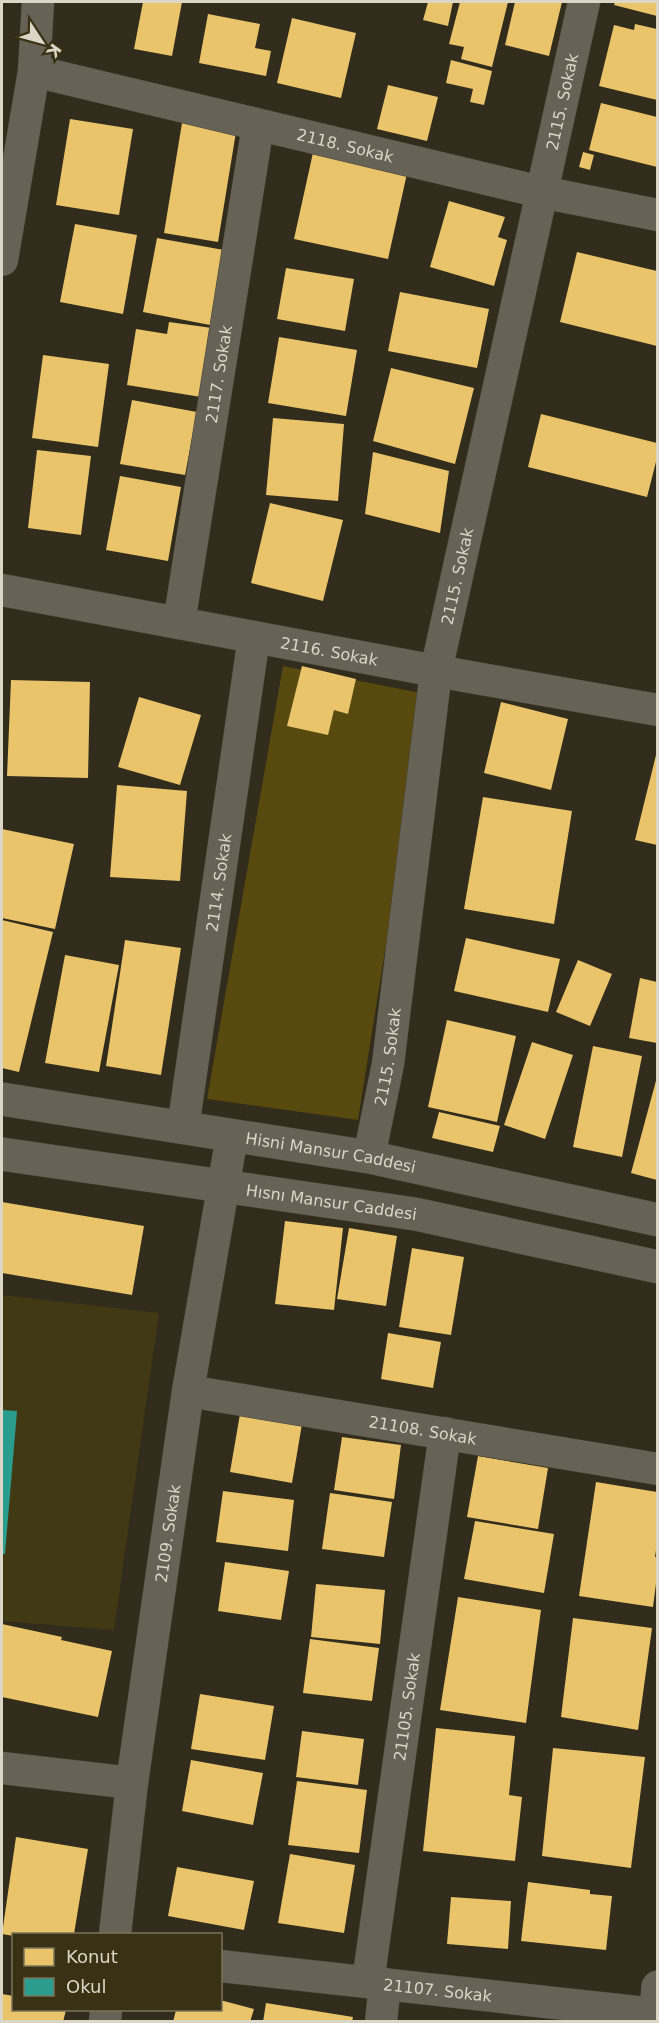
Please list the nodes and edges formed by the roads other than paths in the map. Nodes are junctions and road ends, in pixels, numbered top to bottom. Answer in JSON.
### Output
{"nodes":[{"id":1,"x":38,"y":2,"type":"edge"},
{"id":2,"x":584,"y":2,"type":"edge"},
{"id":3,"x":34,"y":71,"type":"junction"},
{"id":4,"x":258,"y":125,"type":"junction"},
{"id":5,"x":541,"y":192,"type":"junction"},
{"id":6,"x":657,"y":215,"type":"edge"},
{"id":7,"x":2,"y":260,"type":"edge"},
{"id":8,"x":2,"y":590,"type":"edge"},
{"id":9,"x":179,"y":623,"type":"junction"},
{"id":10,"x":254,"y":637,"type":"junction"},
{"id":11,"x":436,"y":671,"type":"junction"},
{"id":12,"x":657,"y":710,"type":"edge"},
{"id":13,"x":2,"y":1099,"type":"edge"},
{"id":14,"x":183,"y":1128,"type":"junction"},
{"id":15,"x":232,"y":1136,"type":"junction"},
{"id":16,"x":2,"y":1154,"type":"edge"},
{"id":17,"x":369,"y":1156,"type":"junction"},
{"id":18,"x":224,"y":1185,"type":"junction"},
{"id":19,"x":657,"y":1220,"type":"edge"},
{"id":20,"x":657,"y":1267,"type":"edge"},
{"id":21,"x":188,"y":1391,"type":"junction"},
{"id":22,"x":445,"y":1433,"type":"junction"},
{"id":23,"x":657,"y":1469,"type":"edge"},
{"id":24,"x":2,"y":1768,"type":"edge"},
{"id":25,"x":132,"y":1783,"type":"junction"},
{"id":26,"x":115,"y":1933,"type":"edge"},
{"id":27,"x":222,"y":1966,"type":"edge"},
{"id":28,"x":377,"y":1983,"type":"junction"},
{"id":29,"x":656,"y":2008,"type":"edge"},
{"id":30,"x":381,"y":2022,"type":"edge"}],
"edges":[{"from":1,"to":3,"type":"street"},
{"from":2,"to":5,"type":"street","name":"2115. Sokak"},
{"from":3,"to":4,"type":"street","name":"2118. Sokak"},
{"from":3,"to":7,"type":"street"},
{"from":4,"to":5,"type":"street","name":"2118. Sokak"},
{"from":4,"to":9,"type":"street","name":"2117. Sokak"},
{"from":5,"to":6,"type":"street","name":"2118. Sokak"},
{"from":5,"to":11,"type":"street","name":"2115. Sokak"},
{"from":8,"to":9,"type":"street","name":"2116. Sokak"},
{"from":9,"to":10,"type":"street","name":"2116. Sokak"},
{"from":10,"to":11,"type":"street","name":"2116. Sokak"},
{"from":10,"to":14,"type":"street","name":"2114. Sokak"},
{"from":11,"to":12,"type":"street","name":"2116. Sokak"},
{"from":11,"to":17,"type":"street","name":"2115. Sokak"},
{"from":13,"to":14,"type":"main road","name":"Hisni Mansur Caddesi"},
{"from":14,"to":15,"type":"main road","name":"Hisni Mansur Caddesi"},
{"from":15,"to":17,"type":"main road","name":"Hisni Mansur Caddesi"},
{"from":15,"to":18,"type":"street","name":"2109. Sokak"},
{"from":16,"to":18,"type":"main road","name":"Hısnı Mansur Caddesi"},
{"from":17,"to":19,"type":"main road","name":"Hisni Mansur Caddesi"},
{"from":18,"to":20,"type":"main road","name":"Hısnı Mansur Caddesi"},
{"from":18,"to":21,"type":"street","name":"2109. Sokak"},
{"from":21,"to":22,"type":"street","name":"21108. Sokak"},
{"from":21,"to":25,"type":"street","name":"2109. Sokak"},
{"from":22,"to":23,"type":"street","name":"21108. Sokak"},
{"from":22,"to":28,"type":"street","name":"21105. Sokak"},
{"from":24,"to":25,"type":"street"},
{"from":25,"to":26,"type":"street","name":"2109. Sokak"},
{"from":27,"to":28,"type":"street","name":"21107. Sokak"},
{"from":28,"to":29,"type":"street","name":"21107. Sokak"},
{"from":28,"to":30,"type":"street","name":"21105. Sokak"}]}
